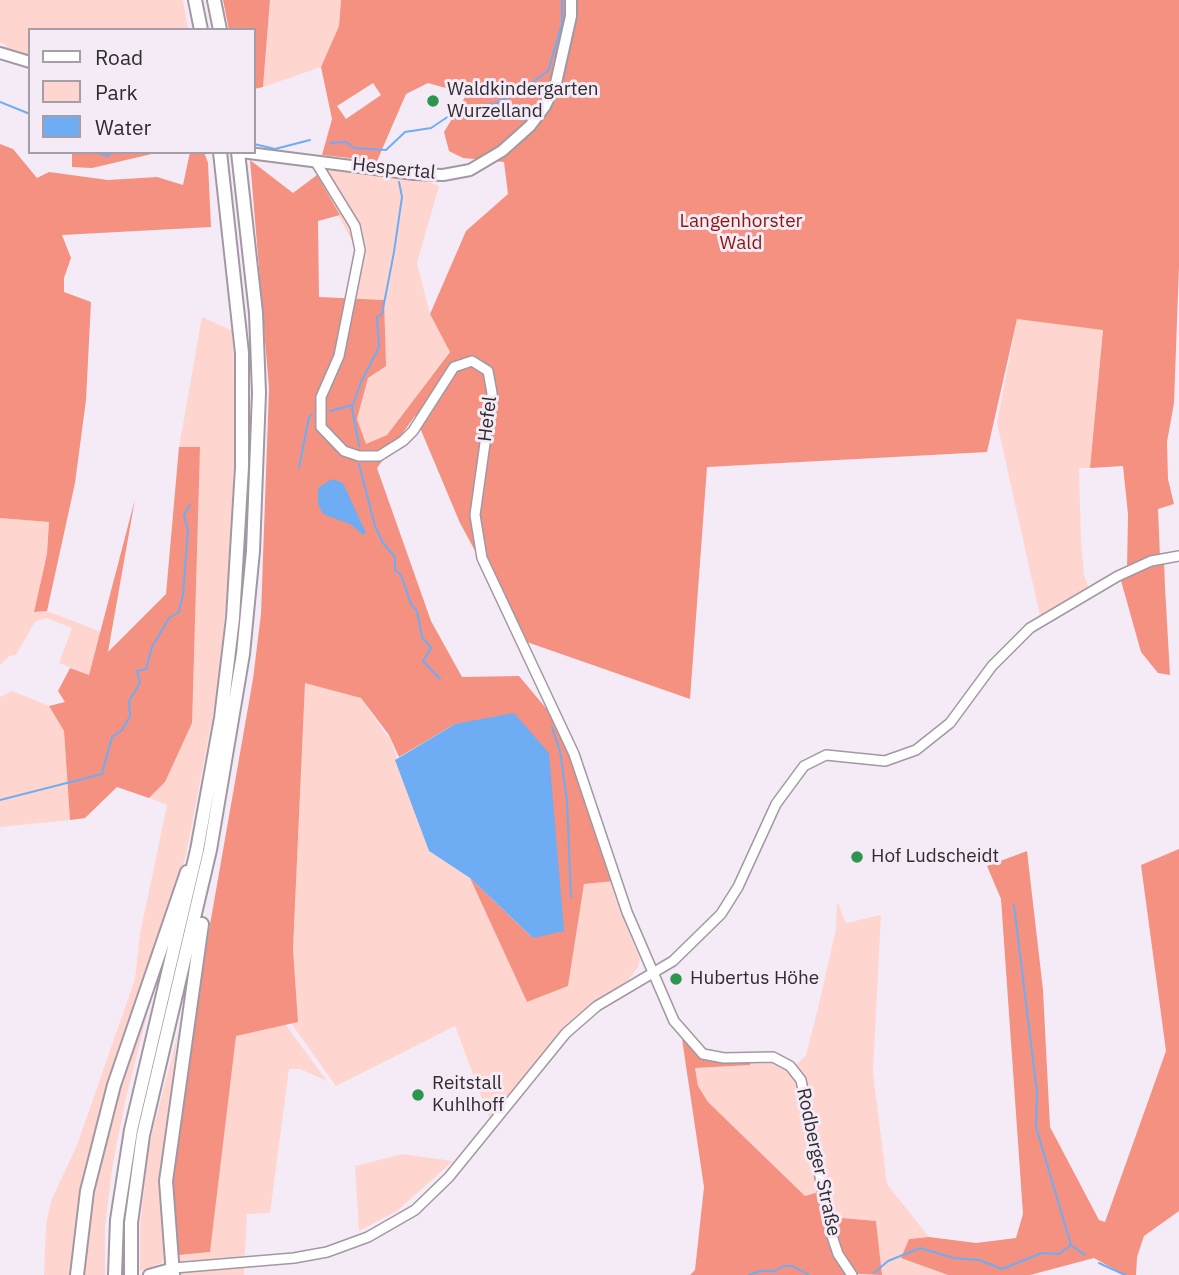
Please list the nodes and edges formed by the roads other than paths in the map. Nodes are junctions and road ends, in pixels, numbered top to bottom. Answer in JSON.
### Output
{"nodes":[{"id":1,"x":195,"y":0,"type":"edge"},
{"id":2,"x":215,"y":0,"type":"edge"},
{"id":3,"x":571,"y":0,"type":"edge"},
{"id":4,"x":201,"y":28,"type":"edge"},
{"id":5,"x":220,"y":28,"type":"edge"},
{"id":6,"x":0,"y":53,"type":"edge"},
{"id":7,"x":28,"y":61,"type":"edge"},
{"id":8,"x":220,"y":154,"type":"edge"},
{"id":9,"x":239,"y":154,"type":"edge"},
{"id":10,"x":256,"y":154,"type":"edge"},
{"id":11,"x":317,"y":164,"type":"junction"},
{"id":12,"x":1179,"y":556,"type":"edge"},
{"id":13,"x":204,"y":850,"type":"junction"},
{"id":14,"x":652,"y":975,"type":"junction"},
{"id":15,"x":173,"y":1272,"type":"edge"},
{"id":16,"x":152,"y":1274,"type":"edge"},
{"id":17,"x":77,"y":1275,"type":"edge"},
{"id":18,"x":115,"y":1275,"type":"edge"},
{"id":19,"x":131,"y":1275,"type":"edge"},
{"id":20,"x":852,"y":1275,"type":"edge"}],
"edges":[{"from":1,"to":4,"type":"highway"},
{"from":2,"to":5,"type":"highway"},
{"from":3,"to":11,"type":"main road","name":"Hespertal"},
{"from":6,"to":7,"type":"main road"},
{"from":8,"to":13,"type":"highway"},
{"from":9,"to":13,"type":"highway"},
{"from":10,"to":11,"type":"main road"},
{"from":11,"to":14,"type":"street","name":"Hefel"},
{"from":12,"to":14,"type":"street"},
{"from":13,"to":15,"type":"highway"},
{"from":13,"to":17,"type":"highway"},
{"from":13,"to":18,"type":"highway"},
{"from":13,"to":19,"type":"highway"},
{"from":14,"to":15,"type":"street"},
{"from":14,"to":20,"type":"street","name":"Rodberger Straße"},
{"from":15,"to":16,"type":"main road"}]}
